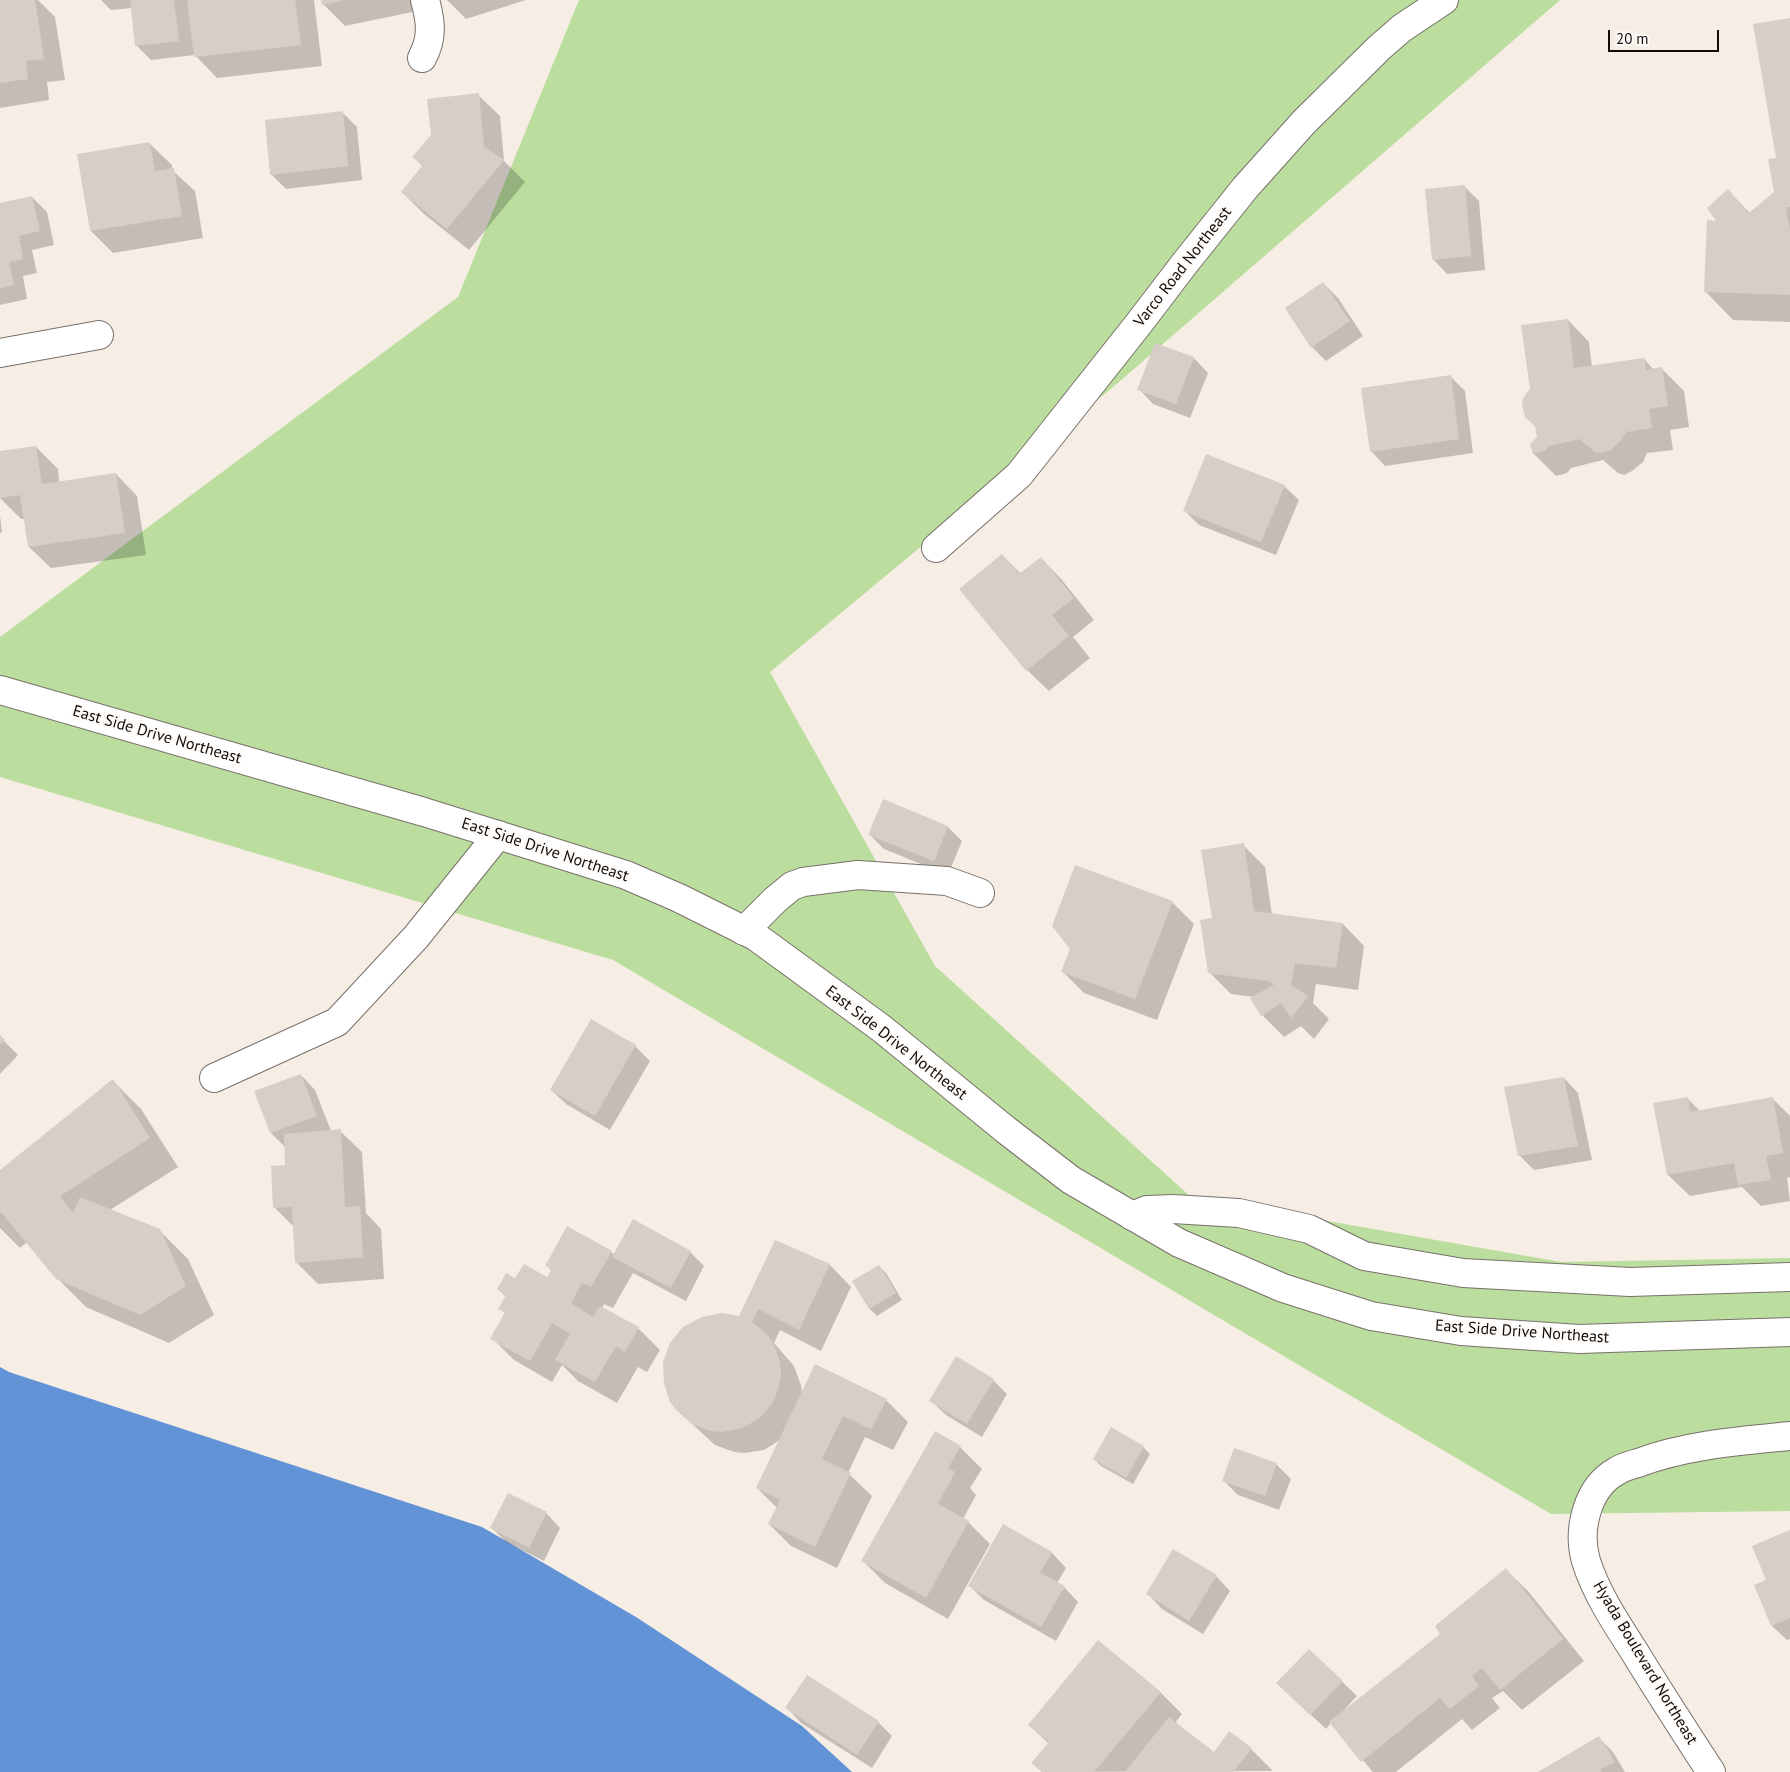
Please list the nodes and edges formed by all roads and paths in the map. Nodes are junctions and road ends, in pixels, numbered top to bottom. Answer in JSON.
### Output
{"nodes":[{"id":1,"x":425,"y":0,"type":"edge"},
{"id":2,"x":1444,"y":0,"type":"edge"},
{"id":3,"x":422,"y":58,"type":"dead end"},
{"id":4,"x":98,"y":335,"type":"dead end"},
{"id":5,"x":0,"y":353,"type":"edge"},
{"id":6,"x":936,"y":548,"type":"dead end"},
{"id":7,"x":0,"y":690,"type":"edge"},
{"id":8,"x":498,"y":835,"type":"junction"},
{"id":9,"x":980,"y":893,"type":"dead end"},
{"id":10,"x":744,"y":931,"type":"junction"},
{"id":11,"x":214,"y":1078,"type":"dead end"},
{"id":12,"x":1132,"y":1216,"type":"junction"},
{"id":13,"x":1790,"y":1277,"type":"edge"},
{"id":14,"x":1790,"y":1332,"type":"edge"},
{"id":15,"x":1790,"y":1436,"type":"edge"},
{"id":16,"x":1711,"y":1772,"type":"edge"}],
"edges":[{"from":1,"to":3,"type":"main road"},
{"from":2,"to":6,"type":"main road","name":"Varco Road Northeast"},
{"from":4,"to":5,"type":"main road"},
{"from":7,"to":8,"type":"main road","name":"East Side Drive Northeast"},
{"from":8,"to":10,"type":"main road","name":"East Side Drive Northeast"},
{"from":8,"to":11,"type":"main road"},
{"from":9,"to":10,"type":"main road"},
{"from":10,"to":12,"type":"main road","name":"East Side Drive Northeast"},
{"from":12,"to":13,"type":"main road"},
{"from":12,"to":14,"type":"main road","name":"East Side Drive Northeast"},
{"from":15,"to":16,"type":"main road","name":"Hyada Boulevard Northeast"}]}
